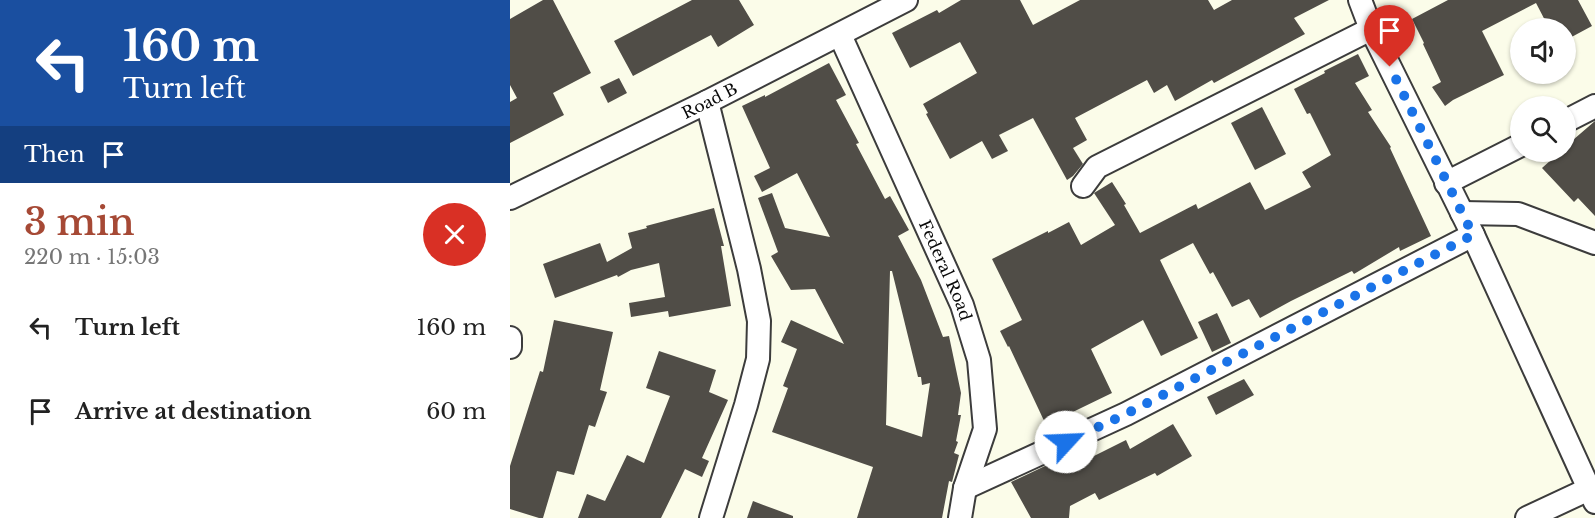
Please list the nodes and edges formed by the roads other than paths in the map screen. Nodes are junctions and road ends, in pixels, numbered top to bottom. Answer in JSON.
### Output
{"nodes":[{"id":1,"x":906,"y":0,"type":"edge"},
{"id":2,"x":1360,"y":0,"type":"edge"},
{"id":3,"x":1371,"y":28,"type":"junction"},
{"id":4,"x":840,"y":35,"type":"junction"},
{"id":5,"x":707,"y":102,"type":"junction"},
{"id":6,"x":1595,"y":106,"type":"edge"},
{"id":7,"x":1576,"y":116,"type":"edge"},
{"id":8,"x":1510,"y":151,"type":"edge"},
{"id":9,"x":1446,"y":183,"type":"junction"},
{"id":10,"x":1083,"y":186,"type":"dead end"},
{"id":11,"x":510,"y":198,"type":"edge"},
{"id":12,"x":1462,"y":213,"type":"junction"},
{"id":13,"x":1473,"y":235,"type":"junction"},
{"id":14,"x":1595,"y":243,"type":"edge"},
{"id":15,"x":510,"y":338,"type":"edge"},
{"id":16,"x":510,"y":347,"type":"edge"},
{"id":17,"x":965,"y":488,"type":"junction"},
{"id":18,"x":1593,"y":494,"type":"edge"},
{"id":19,"x":711,"y":518,"type":"edge"},
{"id":20,"x":960,"y":518,"type":"edge"},
{"id":21,"x":1527,"y":518,"type":"edge"}],
"edges":[{"from":1,"to":4,"type":"street","name":"Road B"},
{"from":2,"to":3,"type":"street"},
{"from":3,"to":9,"type":"street"},
{"from":3,"to":10,"type":"street"},
{"from":4,"to":5,"type":"street","name":"Road B"},
{"from":4,"to":17,"type":"street","name":"Federal Road"},
{"from":5,"to":11,"type":"street","name":"Road B"},
{"from":5,"to":19,"type":"street"},
{"from":6,"to":7,"type":"street"},
{"from":8,"to":9,"type":"street"},
{"from":9,"to":12,"type":"street"},
{"from":12,"to":13,"type":"street"},
{"from":12,"to":14,"type":"street"},
{"from":13,"to":17,"type":"street"},
{"from":13,"to":18,"type":"street"},
{"from":15,"to":16,"type":"street"},
{"from":17,"to":20,"type":"street","name":"Federal Road"},
{"from":18,"to":21,"type":"street"}]}
